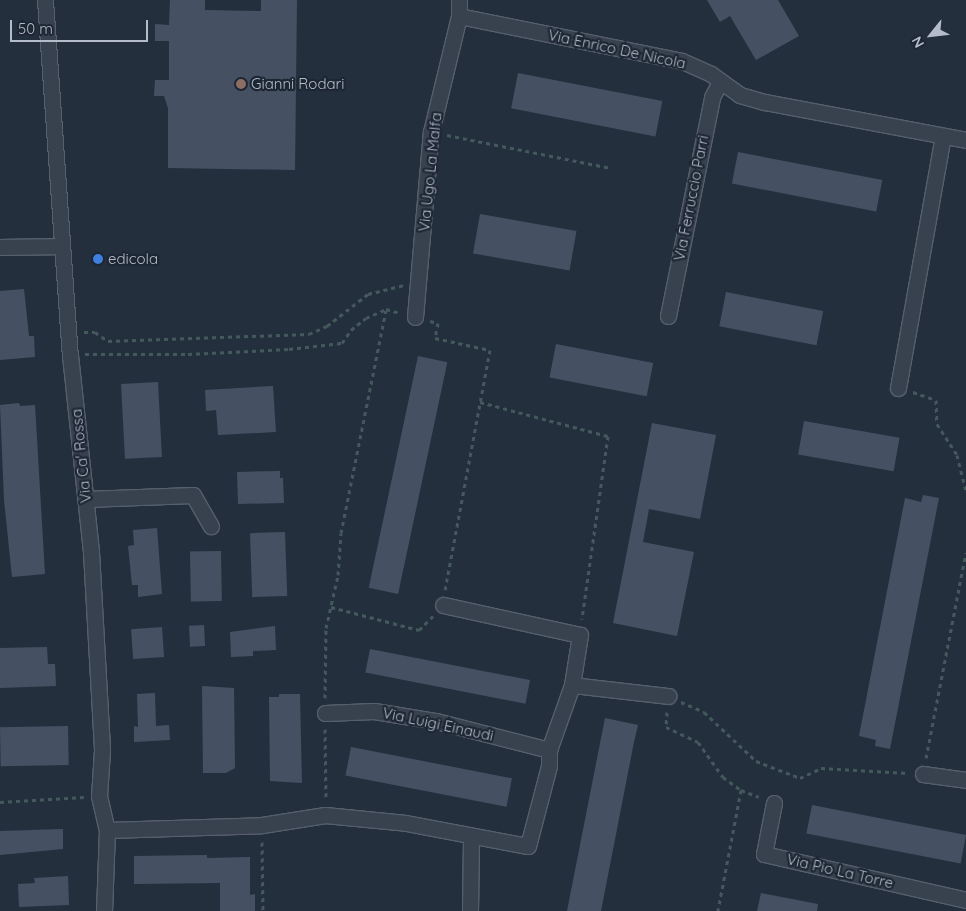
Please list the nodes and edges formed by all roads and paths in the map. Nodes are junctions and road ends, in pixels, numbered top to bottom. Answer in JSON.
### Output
{"nodes":[{"id":1,"x":45,"y":0,"type":"edge"},
{"id":2,"x":459,"y":0,"type":"edge"},
{"id":3,"x":458,"y":16,"type":"junction"},
{"id":4,"x":720,"y":82,"type":"junction"},
{"id":5,"x":432,"y":132,"type":"junction"},
{"id":6,"x":943,"y":136,"type":"junction"},
{"id":7,"x":966,"y":140,"type":"edge"},
{"id":8,"x":610,"y":168,"type":"dead end"},
{"id":9,"x":62,"y":246,"type":"junction"},
{"id":10,"x":0,"y":247,"type":"edge"},
{"id":11,"x":418,"y":284,"type":"junction"},
{"id":12,"x":386,"y":309,"type":"junction"},
{"id":13,"x":668,"y":316,"type":"dead end"},
{"id":14,"x":415,"y":317,"type":"junction"},
{"id":15,"x":68,"y":333,"type":"junction"},
{"id":16,"x":70,"y":355,"type":"junction"},
{"id":17,"x":898,"y":388,"type":"joint"},
{"id":18,"x":480,"y":402,"type":"junction"},
{"id":19,"x":966,"y":490,"type":"edge"},
{"id":20,"x":86,"y":499,"type":"junction"},
{"id":21,"x":211,"y":526,"type":"dead end"},
{"id":22,"x":966,"y":552,"type":"edge"},
{"id":23,"x":964,"y":574,"type":"edge"},
{"id":24,"x":442,"y":606,"type":"junction"},
{"id":25,"x":331,"y":607,"type":"junction"},
{"id":26,"x":580,"y":635,"type":"junction"},
{"id":27,"x":572,"y":685,"type":"junction"},
{"id":28,"x":668,"y":696,"type":"junction"},
{"id":29,"x":325,"y":713,"type":"junction"},
{"id":30,"x":549,"y":750,"type":"junction"},
{"id":31,"x":923,"y":774,"type":"junction"},
{"id":32,"x":966,"y":780,"type":"edge"},
{"id":33,"x":99,"y":796,"type":"junction"},
{"id":34,"x":0,"y":802,"type":"edge"},
{"id":35,"x":774,"y":803,"type":"dead end"},
{"id":36,"x":325,"y":815,"type":"junction"},
{"id":37,"x":262,"y":825,"type":"junction"},
{"id":38,"x":106,"y":830,"type":"junction"},
{"id":39,"x":471,"y":836,"type":"junction"},
{"id":40,"x":966,"y":900,"type":"edge"},
{"id":41,"x":104,"y":911,"type":"edge"},
{"id":42,"x":263,"y":911,"type":"edge"},
{"id":43,"x":470,"y":911,"type":"edge"},
{"id":44,"x":718,"y":911,"type":"edge"}],
"edges":[{"from":1,"to":9,"type":"street","name":"Via Ca' Rossa"},
{"from":2,"to":3,"type":"street","name":"Via Ugo La Malfa"},
{"from":3,"to":4,"type":"street","name":"Via Enrico De Nicola"},
{"from":3,"to":5,"type":"street","name":"Via Ugo La Malfa"},
{"from":4,"to":6,"type":"street","name":"Via Enrico De Nicola"},
{"from":4,"to":13,"type":"street","name":"Via Ferruccio Parri"},
{"from":5,"to":8,"type":"path"},
{"from":5,"to":11,"type":"street","name":"Via Ugo La Malfa"},
{"from":6,"to":7,"type":"street","name":"Via Enrico De Nicola"},
{"from":6,"to":17,"type":"street"},
{"from":9,"to":10,"type":"street"},
{"from":9,"to":15,"type":"street","name":"Via Ca' Rossa"},
{"from":11,"to":14,"type":"street","name":"Via Ugo La Malfa"},
{"from":11,"to":15,"type":"path"},
{"from":12,"to":14,"type":"path"},
{"from":12,"to":16,"type":"path"},
{"from":12,"to":25,"type":"path"},
{"from":14,"to":18,"type":"path"},
{"from":15,"to":16,"type":"street","name":"Via Ca' Rossa"},
{"from":16,"to":20,"type":"street","name":"Via Ca' Rossa"},
{"from":17,"to":19,"type":"path"},
{"from":18,"to":24,"type":"path"},
{"from":18,"to":26,"type":"path"},
{"from":20,"to":21,"type":"street"},
{"from":20,"to":33,"type":"street","name":"Via Ca' Rossa"},
{"from":22,"to":23,"type":"path"},
{"from":23,"to":31,"type":"path"},
{"from":24,"to":25,"type":"path"},
{"from":24,"to":26,"type":"street"},
{"from":25,"to":29,"type":"path"},
{"from":26,"to":27,"type":"street"},
{"from":27,"to":28,"type":"street"},
{"from":27,"to":30,"type":"street"},
{"from":28,"to":31,"type":"path"},
{"from":28,"to":44,"type":"path"},
{"from":29,"to":30,"type":"street","name":"Via Luigi Einaudi"},
{"from":29,"to":36,"type":"path"},
{"from":30,"to":39,"type":"street"},
{"from":31,"to":32,"type":"street"},
{"from":33,"to":34,"type":"path"},
{"from":33,"to":38,"type":"street","name":"Via Ca' Rossa"},
{"from":35,"to":40,"type":"street","name":"Via Pio La Torre"},
{"from":36,"to":37,"type":"street"},
{"from":36,"to":39,"type":"street"},
{"from":37,"to":38,"type":"street"},
{"from":37,"to":42,"type":"path"},
{"from":38,"to":41,"type":"street","name":"Via Ca' Rossa"},
{"from":39,"to":43,"type":"street"}]}
